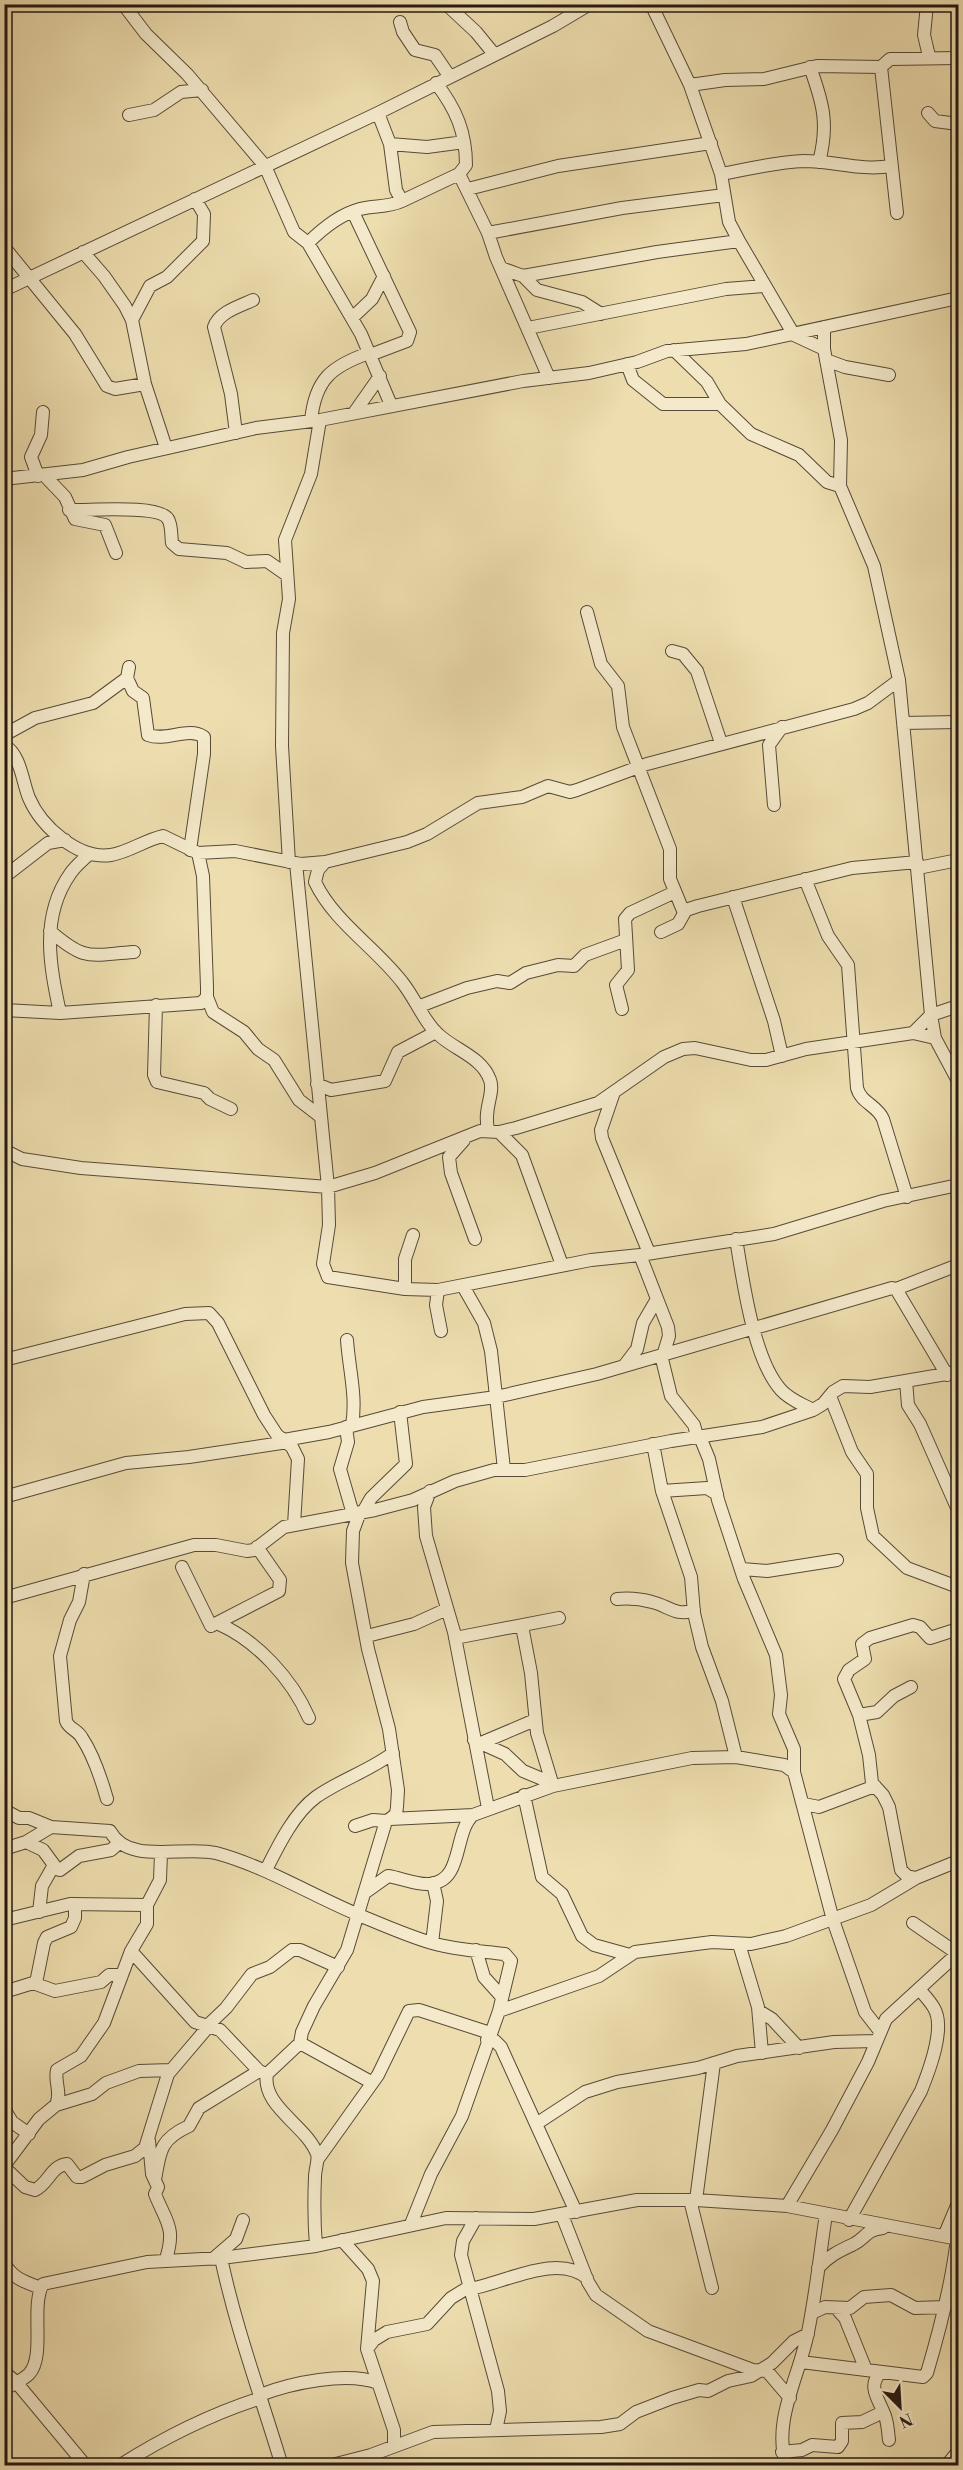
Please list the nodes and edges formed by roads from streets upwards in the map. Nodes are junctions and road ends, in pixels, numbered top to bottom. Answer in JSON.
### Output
{"nodes":[{"id":1,"x":123,"y":4,"type":"edge"},
{"id":2,"x":447,"y":4,"type":"edge"},
{"id":3,"x":590,"y":4,"type":"edge"},
{"id":4,"x":651,"y":4,"type":"edge"},
{"id":5,"x":927,"y":4,"type":"edge"},
{"id":6,"x":400,"y":22,"type":"dead end"},
{"id":7,"x":494,"y":54,"type":"junction"},
{"id":8,"x":929,"y":56,"type":"junction"},
{"id":9,"x":958,"y":58,"type":"edge"},
{"id":10,"x":810,"y":67,"type":"junction"},
{"id":11,"x":881,"y":67,"type":"junction"},
{"id":12,"x":450,"y":77,"type":"junction"},
{"id":13,"x":436,"y":83,"type":"junction"},
{"id":14,"x":690,"y":85,"type":"junction"},
{"id":15,"x":202,"y":90,"type":"junction"},
{"id":16,"x":378,"y":113,"type":"junction"},
{"id":17,"x":928,"y":113,"type":"dead end"},
{"id":18,"x":129,"y":116,"type":"dead end"},
{"id":19,"x":958,"y":124,"type":"edge"},
{"id":20,"x":464,"y":142,"type":"junction"},
{"id":21,"x":711,"y":143,"type":"junction"},
{"id":22,"x":390,"y":144,"type":"junction"},
{"id":23,"x":819,"y":162,"type":"junction"},
{"id":24,"x":265,"y":166,"type":"junction"},
{"id":25,"x":891,"y":166,"type":"junction"},
{"id":26,"x":459,"y":174,"type":"junction"},
{"id":27,"x":721,"y":174,"type":"junction"},
{"id":28,"x":468,"y":189,"type":"junction"},
{"id":29,"x":724,"y":195,"type":"junction"},
{"id":30,"x":195,"y":199,"type":"junction"},
{"id":31,"x":402,"y":201,"type":"junction"},
{"id":32,"x":352,"y":212,"type":"junction"},
{"id":33,"x":897,"y":213,"type":"dead end"},
{"id":34,"x":488,"y":233,"type":"junction"},
{"id":35,"x":738,"y":241,"type":"junction"},
{"id":36,"x":308,"y":243,"type":"junction"},
{"id":37,"x":4,"y":247,"type":"edge"},
{"id":38,"x":83,"y":252,"type":"junction"},
{"id":39,"x":501,"y":268,"type":"junction"},
{"id":40,"x":384,"y":276,"type":"junction"},
{"id":41,"x":523,"y":276,"type":"junction"},
{"id":42,"x":29,"y":279,"type":"junction"},
{"id":43,"x":765,"y":286,"type":"junction"},
{"id":44,"x":4,"y":290,"type":"edge"},
{"id":45,"x":958,"y":298,"type":"edge"},
{"id":46,"x":254,"y":300,"type":"dead end"},
{"id":47,"x":601,"y":314,"type":"junction"},
{"id":48,"x":352,"y":318,"type":"junction"},
{"id":49,"x":132,"y":320,"type":"junction"},
{"id":50,"x":824,"y":327,"type":"junction"},
{"id":51,"x":528,"y":328,"type":"junction"},
{"id":52,"x":794,"y":335,"type":"junction"},
{"id":53,"x":674,"y":350,"type":"junction"},
{"id":54,"x":370,"y":354,"type":"junction"},
{"id":55,"x":825,"y":355,"type":"junction"},
{"id":56,"x":627,"y":364,"type":"junction"},
{"id":57,"x":889,"y":375,"type":"dead end"},
{"id":58,"x":380,"y":376,"type":"junction"},
{"id":59,"x":549,"y":378,"type":"junction"},
{"id":60,"x":145,"y":384,"type":"junction"},
{"id":61,"x":720,"y":404,"type":"junction"},
{"id":62,"x":392,"y":405,"type":"junction"},
{"id":63,"x":44,"y":412,"type":"dead end"},
{"id":64,"x":354,"y":413,"type":"junction"},
{"id":65,"x":316,"y":421,"type":"junction"},
{"id":66,"x":236,"y":433,"type":"junction"},
{"id":67,"x":166,"y":448,"type":"junction"},
{"id":68,"x":31,"y":460,"type":"junction"},
{"id":69,"x":41,"y":476,"type":"junction"},
{"id":70,"x":7,"y":479,"type":"edge"},
{"id":71,"x":840,"y":486,"type":"junction"},
{"id":72,"x":69,"y":510,"type":"junction"},
{"id":73,"x":116,"y":553,"type":"dead end"},
{"id":74,"x":287,"y":575,"type":"junction"},
{"id":75,"x":587,"y":612,"type":"dead end"},
{"id":76,"x":672,"y":651,"type":"dead end"},
{"id":77,"x":899,"y":680,"type":"junction"},
{"id":78,"x":958,"y":722,"type":"edge"},
{"id":79,"x":903,"y":723,"type":"junction"},
{"id":80,"x":782,"y":727,"type":"junction"},
{"id":81,"x":4,"y":735,"type":"edge"},
{"id":82,"x":721,"y":743,"type":"junction"},
{"id":83,"x":4,"y":745,"type":"edge"},
{"id":84,"x":637,"y":767,"type":"junction"},
{"id":85,"x":774,"y":806,"type":"dead end"},
{"id":86,"x":65,"y":840,"type":"junction"},
{"id":87,"x":194,"y":852,"type":"junction"},
{"id":88,"x":90,"y":854,"type":"junction"},
{"id":89,"x":958,"y":860,"type":"edge"},
{"id":90,"x":324,"y":862,"type":"junction"},
{"id":91,"x":296,"y":863,"type":"junction"},
{"id":92,"x":918,"y":865,"type":"junction"},
{"id":93,"x":4,"y":878,"type":"edge"},
{"id":94,"x":805,"y":879,"type":"junction"},
{"id":95,"x":315,"y":882,"type":"junction"},
{"id":96,"x":675,"y":892,"type":"junction"},
{"id":97,"x":733,"y":897,"type":"junction"},
{"id":98,"x":684,"y":913,"type":"junction"},
{"id":99,"x":50,"y":931,"type":"junction"},
{"id":100,"x":661,"y":932,"type":"dead end"},
{"id":101,"x":626,"y":940,"type":"junction"},
{"id":102,"x":134,"y":952,"type":"dead end"},
{"id":103,"x":207,"y":997,"type":"junction"},
{"id":104,"x":156,"y":1005,"type":"junction"},
{"id":105,"x":420,"y":1006,"type":"junction"},
{"id":106,"x":958,"y":1006,"type":"edge"},
{"id":107,"x":622,"y":1009,"type":"dead end"},
{"id":108,"x":4,"y":1010,"type":"edge"},
{"id":109,"x":60,"y":1013,"type":"junction"},
{"id":110,"x":931,"y":1015,"type":"junction"},
{"id":111,"x":436,"y":1032,"type":"junction"},
{"id":112,"x":913,"y":1033,"type":"junction"},
{"id":113,"x":935,"y":1038,"type":"junction"},
{"id":114,"x":852,"y":1044,"type":"junction"},
{"id":115,"x":782,"y":1056,"type":"junction"},
{"id":116,"x":958,"y":1081,"type":"edge"},
{"id":117,"x":317,"y":1084,"type":"junction"},
{"id":118,"x":613,"y":1095,"type":"junction"},
{"id":119,"x":231,"y":1109,"type":"dead end"},
{"id":120,"x":321,"y":1117,"type":"junction"},
{"id":121,"x":493,"y":1130,"type":"junction"},
{"id":122,"x":467,"y":1137,"type":"junction"},
{"id":123,"x":4,"y":1150,"type":"edge"},
{"id":124,"x":958,"y":1185,"type":"edge"},
{"id":125,"x":328,"y":1187,"type":"junction"},
{"id":126,"x":907,"y":1197,"type":"junction"},
{"id":127,"x":413,"y":1234,"type":"dead end"},
{"id":128,"x":475,"y":1239,"type":"dead end"},
{"id":129,"x":736,"y":1239,"type":"junction"},
{"id":130,"x":645,"y":1254,"type":"junction"},
{"id":131,"x":562,"y":1265,"type":"junction"},
{"id":132,"x":958,"y":1265,"type":"edge"},
{"id":133,"x":463,"y":1286,"type":"junction"},
{"id":134,"x":896,"y":1288,"type":"junction"},
{"id":135,"x":405,"y":1289,"type":"junction"},
{"id":136,"x":438,"y":1290,"type":"junction"},
{"id":137,"x":657,"y":1299,"type":"junction"},
{"id":138,"x":756,"y":1330,"type":"junction"},
{"id":139,"x":441,"y":1331,"type":"dead end"},
{"id":140,"x":347,"y":1340,"type":"dead end"},
{"id":141,"x":662,"y":1354,"type":"junction"},
{"id":142,"x":4,"y":1360,"type":"edge"},
{"id":143,"x":624,"y":1366,"type":"junction"},
{"id":144,"x":949,"y":1374,"type":"edge"},
{"id":145,"x":906,"y":1381,"type":"junction"},
{"id":146,"x":830,"y":1396,"type":"junction"},
{"id":147,"x":496,"y":1397,"type":"junction"},
{"id":148,"x":813,"y":1410,"type":"junction"},
{"id":149,"x":400,"y":1412,"type":"junction"},
{"id":150,"x":349,"y":1426,"type":"junction"},
{"id":151,"x":698,"y":1436,"type":"junction"},
{"id":152,"x":286,"y":1441,"type":"junction"},
{"id":153,"x":652,"y":1444,"type":"junction"},
{"id":154,"x":504,"y":1469,"type":"junction"},
{"id":155,"x":430,"y":1491,"type":"junction"},
{"id":156,"x":662,"y":1491,"type":"junction"},
{"id":157,"x":717,"y":1494,"type":"junction"},
{"id":158,"x":4,"y":1497,"type":"edge"},
{"id":159,"x":413,"y":1500,"type":"junction"},
{"id":160,"x":958,"y":1510,"type":"edge"},
{"id":161,"x":359,"y":1513,"type":"junction"},
{"id":162,"x":423,"y":1513,"type":"junction"},
{"id":163,"x":294,"y":1525,"type":"junction"},
{"id":164,"x":257,"y":1547,"type":"junction"},
{"id":165,"x":837,"y":1560,"type":"dead end"},
{"id":166,"x":182,"y":1567,"type":"dead end"},
{"id":167,"x":742,"y":1569,"type":"junction"},
{"id":168,"x":84,"y":1574,"type":"junction"},
{"id":169,"x":958,"y":1587,"type":"edge"},
{"id":170,"x":4,"y":1598,"type":"edge"},
{"id":171,"x":617,"y":1599,"type":"dead end"},
{"id":172,"x":447,"y":1609,"type":"junction"},
{"id":173,"x":694,"y":1610,"type":"junction"},
{"id":174,"x":559,"y":1618,"type":"dead end"},
{"id":175,"x":219,"y":1624,"type":"junction"},
{"id":176,"x":522,"y":1626,"type":"junction"},
{"id":177,"x":958,"y":1629,"type":"edge"},
{"id":178,"x":367,"y":1636,"type":"junction"},
{"id":179,"x":455,"y":1638,"type":"junction"},
{"id":180,"x":911,"y":1687,"type":"dead end"},
{"id":181,"x":859,"y":1715,"type":"junction"},
{"id":182,"x":309,"y":1718,"type":"dead end"},
{"id":183,"x":535,"y":1720,"type":"junction"},
{"id":184,"x":478,"y":1742,"type":"junction"},
{"id":185,"x":393,"y":1753,"type":"junction"},
{"id":186,"x":736,"y":1757,"type":"junction"},
{"id":187,"x":794,"y":1772,"type":"junction"},
{"id":188,"x":552,"y":1785,"type":"junction"},
{"id":189,"x":875,"y":1786,"type":"junction"},
{"id":190,"x":524,"y":1795,"type":"junction"},
{"id":191,"x":107,"y":1799,"type":"dead end"},
{"id":192,"x":804,"y":1804,"type":"junction"},
{"id":193,"x":488,"y":1808,"type":"junction"},
{"id":194,"x":4,"y":1810,"type":"edge"},
{"id":195,"x":474,"y":1815,"type":"junction"},
{"id":196,"x":388,"y":1820,"type":"junction"},
{"id":197,"x":355,"y":1826,"type":"dead end"},
{"id":198,"x":51,"y":1827,"type":"junction"},
{"id":199,"x":26,"y":1842,"type":"junction"},
{"id":200,"x":119,"y":1843,"type":"junction"},
{"id":201,"x":7,"y":1848,"type":"dead end"},
{"id":202,"x":161,"y":1853,"type":"junction"},
{"id":203,"x":958,"y":1861,"type":"edge"},
{"id":204,"x":54,"y":1865,"type":"junction"},
{"id":205,"x":266,"y":1870,"type":"junction"},
{"id":206,"x":916,"y":1878,"type":"junction"},
{"id":207,"x":433,"y":1883,"type":"junction"},
{"id":208,"x":367,"y":1891,"type":"junction"},
{"id":209,"x":75,"y":1904,"type":"junction"},
{"id":210,"x":147,"y":1905,"type":"junction"},
{"id":211,"x":39,"y":1912,"type":"junction"},
{"id":212,"x":358,"y":1915,"type":"junction"},
{"id":213,"x":4,"y":1920,"type":"edge"},
{"id":214,"x":833,"y":1920,"type":"junction"},
{"id":215,"x":913,"y":1923,"type":"dead end"},
{"id":216,"x":432,"y":1943,"type":"junction"},
{"id":217,"x":739,"y":1944,"type":"junction"},
{"id":218,"x":476,"y":1950,"type":"junction"},
{"id":219,"x":131,"y":1951,"type":"junction"},
{"id":220,"x":958,"y":1953,"type":"edge"},
{"id":221,"x":630,"y":1956,"type":"junction"},
{"id":222,"x":338,"y":1967,"type":"junction"},
{"id":223,"x":122,"y":1975,"type":"junction"},
{"id":224,"x":36,"y":1983,"type":"junction"},
{"id":225,"x":919,"y":1989,"type":"junction"},
{"id":226,"x":4,"y":1992,"type":"edge"},
{"id":227,"x":502,"y":1997,"type":"junction"},
{"id":228,"x":499,"y":2011,"type":"junction"},
{"id":229,"x":759,"y":2011,"type":"junction"},
{"id":230,"x":207,"y":2027,"type":"junction"},
{"id":231,"x":488,"y":2036,"type":"junction"},
{"id":232,"x":877,"y":2036,"type":"junction"},
{"id":233,"x":300,"y":2043,"type":"junction"},
{"id":234,"x":799,"y":2048,"type":"junction"},
{"id":235,"x":762,"y":2053,"type":"junction"},
{"id":236,"x":714,"y":2063,"type":"junction"},
{"id":237,"x":171,"y":2070,"type":"junction"},
{"id":238,"x":263,"y":2072,"type":"junction"},
{"id":239,"x":371,"y":2082,"type":"junction"},
{"id":240,"x":56,"y":2105,"type":"junction"},
{"id":241,"x":4,"y":2109,"type":"edge"},
{"id":242,"x":8,"y":2123,"type":"edge"},
{"id":243,"x":536,"y":2124,"type":"junction"},
{"id":244,"x":29,"y":2133,"type":"junction"},
{"id":245,"x":149,"y":2140,"type":"junction"},
{"id":246,"x":318,"y":2159,"type":"junction"},
{"id":247,"x":4,"y":2167,"type":"edge"},
{"id":248,"x":155,"y":2180,"type":"junction"},
{"id":249,"x":693,"y":2200,"type":"junction"},
{"id":250,"x":958,"y":2203,"type":"edge"},
{"id":251,"x":787,"y":2206,"type":"junction"},
{"id":252,"x":576,"y":2212,"type":"junction"},
{"id":253,"x":825,"y":2214,"type":"junction"},
{"id":254,"x":562,"y":2215,"type":"junction"},
{"id":255,"x":476,"y":2218,"type":"junction"},
{"id":256,"x":243,"y":2220,"type":"dead end"},
{"id":257,"x":849,"y":2220,"type":"junction"},
{"id":258,"x":411,"y":2224,"type":"junction"},
{"id":259,"x":890,"y":2227,"type":"junction"},
{"id":260,"x":945,"y":2234,"type":"junction"},
{"id":261,"x":958,"y":2239,"type":"edge"},
{"id":262,"x":342,"y":2240,"type":"junction"},
{"id":263,"x":316,"y":2246,"type":"junction"},
{"id":264,"x":217,"y":2258,"type":"junction"},
{"id":265,"x":166,"y":2259,"type":"junction"},
{"id":266,"x":4,"y":2263,"type":"edge"},
{"id":267,"x":818,"y":2268,"type":"junction"},
{"id":268,"x":587,"y":2278,"type":"junction"},
{"id":269,"x":41,"y":2288,"type":"junction"},
{"id":270,"x":469,"y":2288,"type":"junction"},
{"id":271,"x":712,"y":2288,"type":"dead end"},
{"id":272,"x":945,"y":2307,"type":"junction"},
{"id":273,"x":836,"y":2308,"type":"junction"},
{"id":274,"x":812,"y":2313,"type":"junction"},
{"id":275,"x":808,"y":2334,"type":"junction"},
{"id":276,"x":367,"y":2349,"type":"junction"},
{"id":277,"x":801,"y":2362,"type":"junction"},
{"id":278,"x":761,"y":2370,"type":"junction"},
{"id":279,"x":866,"y":2370,"type":"junction"},
{"id":280,"x":4,"y":2372,"type":"edge"},
{"id":281,"x":881,"y":2372,"type":"junction"},
{"id":282,"x":16,"y":2382,"type":"junction"},
{"id":283,"x":378,"y":2383,"type":"junction"},
{"id":284,"x":4,"y":2390,"type":"edge"},
{"id":285,"x":261,"y":2396,"type":"junction"},
{"id":286,"x":790,"y":2398,"type":"junction"},
{"id":287,"x":883,"y":2412,"type":"junction"},
{"id":288,"x":496,"y":2430,"type":"junction"},
{"id":289,"x":889,"y":2440,"type":"dead end"},
{"id":290,"x":394,"y":2446,"type":"junction"},
{"id":291,"x":782,"y":2452,"type":"junction"},
{"id":292,"x":956,"y":2454,"type":"dead end"},
{"id":293,"x":86,"y":2466,"type":"edge"},
{"id":294,"x":119,"y":2466,"type":"edge"},
{"id":295,"x":282,"y":2466,"type":"edge"},
{"id":296,"x":328,"y":2466,"type":"edge"},
{"id":297,"x":787,"y":2466,"type":"edge"},
{"id":298,"x":946,"y":2466,"type":"edge"}],
"edges":[{"from":1,"to":15,"type":"street"},
{"from":2,"to":7,"type":"street"},
{"from":3,"to":7,"type":"street"},
{"from":4,"to":14,"type":"street"},
{"from":5,"to":8,"type":"street"},
{"from":6,"to":12,"type":"street"},
{"from":7,"to":12,"type":"street"},
{"from":8,"to":9,"type":"street"},
{"from":8,"to":11,"type":"street"},
{"from":10,"to":11,"type":"street"},
{"from":10,"to":14,"type":"street"},
{"from":10,"to":23,"type":"street"},
{"from":11,"to":25,"type":"street"},
{"from":12,"to":13,"type":"street"},
{"from":13,"to":16,"type":"street"},
{"from":13,"to":20,"type":"street"},
{"from":14,"to":21,"type":"street"},
{"from":15,"to":18,"type":"street"},
{"from":15,"to":24,"type":"street"},
{"from":16,"to":22,"type":"street"},
{"from":16,"to":24,"type":"street"},
{"from":17,"to":19,"type":"street"},
{"from":20,"to":22,"type":"street"},
{"from":20,"to":26,"type":"street"},
{"from":21,"to":27,"type":"street"},
{"from":21,"to":28,"type":"street"},
{"from":22,"to":31,"type":"street"},
{"from":23,"to":25,"type":"street"},
{"from":23,"to":27,"type":"street"},
{"from":24,"to":30,"type":"street"},
{"from":24,"to":36,"type":"street"},
{"from":25,"to":33,"type":"street"},
{"from":26,"to":28,"type":"street"},
{"from":26,"to":31,"type":"street"},
{"from":27,"to":29,"type":"street"},
{"from":28,"to":34,"type":"street"},
{"from":29,"to":34,"type":"street"},
{"from":29,"to":35,"type":"street"},
{"from":30,"to":38,"type":"street"},
{"from":30,"to":49,"type":"street"},
{"from":31,"to":32,"type":"street"},
{"from":32,"to":36,"type":"street"},
{"from":32,"to":40,"type":"street"},
{"from":34,"to":39,"type":"street"},
{"from":35,"to":41,"type":"street"},
{"from":35,"to":43,"type":"street"},
{"from":36,"to":48,"type":"street"},
{"from":37,"to":42,"type":"street"},
{"from":38,"to":42,"type":"street"},
{"from":38,"to":49,"type":"street"},
{"from":39,"to":41,"type":"street"},
{"from":39,"to":51,"type":"street"},
{"from":40,"to":48,"type":"street"},
{"from":40,"to":54,"type":"street"},
{"from":41,"to":47,"type":"street"},
{"from":42,"to":44,"type":"street"},
{"from":42,"to":60,"type":"street"},
{"from":43,"to":47,"type":"street"},
{"from":43,"to":52,"type":"street"},
{"from":45,"to":50,"type":"street"},
{"from":46,"to":66,"type":"street"},
{"from":47,"to":51,"type":"street"},
{"from":48,"to":54,"type":"street"},
{"from":49,"to":60,"type":"street"},
{"from":50,"to":52,"type":"street"},
{"from":50,"to":55,"type":"street"},
{"from":51,"to":59,"type":"street"},
{"from":52,"to":53,"type":"street"},
{"from":52,"to":55,"type":"street"},
{"from":53,"to":56,"type":"street"},
{"from":53,"to":61,"type":"street"},
{"from":54,"to":58,"type":"street"},
{"from":54,"to":65,"type":"street"},
{"from":55,"to":57,"type":"street"},
{"from":55,"to":71,"type":"street"},
{"from":56,"to":59,"type":"street"},
{"from":56,"to":61,"type":"street"},
{"from":58,"to":62,"type":"street"},
{"from":58,"to":64,"type":"street"},
{"from":59,"to":62,"type":"street"},
{"from":60,"to":67,"type":"street"},
{"from":61,"to":71,"type":"street"},
{"from":62,"to":64,"type":"street"},
{"from":63,"to":68,"type":"street"},
{"from":64,"to":65,"type":"street"},
{"from":65,"to":66,"type":"street"},
{"from":65,"to":74,"type":"street"},
{"from":66,"to":67,"type":"street"},
{"from":67,"to":69,"type":"street"},
{"from":68,"to":69,"type":"street"},
{"from":68,"to":70,"type":"street"},
{"from":69,"to":70,"type":"street"},
{"from":69,"to":72,"type":"street"},
{"from":71,"to":77,"type":"street"},
{"from":72,"to":73,"type":"street"},
{"from":72,"to":74,"type":"street"},
{"from":74,"to":91,"type":"street"},
{"from":75,"to":84,"type":"street"},
{"from":76,"to":82,"type":"street"},
{"from":77,"to":79,"type":"street"},
{"from":77,"to":80,"type":"street"},
{"from":78,"to":79,"type":"street"},
{"from":79,"to":92,"type":"street"},
{"from":80,"to":82,"type":"street"},
{"from":80,"to":85,"type":"street"},
{"from":81,"to":87,"type":"street"},
{"from":82,"to":84,"type":"street"},
{"from":83,"to":86,"type":"street"},
{"from":84,"to":90,"type":"street"},
{"from":84,"to":96,"type":"street"},
{"from":86,"to":88,"type":"street"},
{"from":86,"to":93,"type":"street"},
{"from":87,"to":88,"type":"street"},
{"from":87,"to":91,"type":"street"},
{"from":87,"to":103,"type":"street"},
{"from":88,"to":99,"type":"street"},
{"from":89,"to":92,"type":"street"},
{"from":90,"to":91,"type":"street"},
{"from":90,"to":95,"type":"street"},
{"from":91,"to":95,"type":"street"},
{"from":91,"to":117,"type":"street"},
{"from":92,"to":94,"type":"street"},
{"from":92,"to":110,"type":"street"},
{"from":94,"to":97,"type":"street"},
{"from":94,"to":114,"type":"street"},
{"from":95,"to":105,"type":"street"},
{"from":96,"to":98,"type":"street"},
{"from":96,"to":101,"type":"street"},
{"from":97,"to":98,"type":"street"},
{"from":97,"to":115,"type":"street"},
{"from":98,"to":100,"type":"street"},
{"from":99,"to":102,"type":"street"},
{"from":99,"to":109,"type":"street"},
{"from":101,"to":105,"type":"street"},
{"from":101,"to":107,"type":"street"},
{"from":103,"to":104,"type":"street"},
{"from":103,"to":120,"type":"street"},
{"from":104,"to":109,"type":"street"},
{"from":104,"to":119,"type":"street"},
{"from":105,"to":111,"type":"street"},
{"from":106,"to":110,"type":"street"},
{"from":108,"to":109,"type":"street"},
{"from":110,"to":112,"type":"street"},
{"from":110,"to":113,"type":"street"},
{"from":111,"to":117,"type":"street"},
{"from":111,"to":121,"type":"street"},
{"from":112,"to":113,"type":"street"},
{"from":112,"to":114,"type":"street"},
{"from":113,"to":116,"type":"street"},
{"from":114,"to":115,"type":"street"},
{"from":114,"to":126,"type":"street"},
{"from":115,"to":118,"type":"street"},
{"from":117,"to":120,"type":"street"},
{"from":118,"to":121,"type":"street"},
{"from":118,"to":130,"type":"street"},
{"from":120,"to":125,"type":"street"},
{"from":121,"to":122,"type":"street"},
{"from":121,"to":131,"type":"street"},
{"from":122,"to":125,"type":"street"},
{"from":122,"to":128,"type":"street"},
{"from":123,"to":125,"type":"street"},
{"from":124,"to":126,"type":"street"},
{"from":125,"to":135,"type":"street"},
{"from":126,"to":129,"type":"street"},
{"from":127,"to":135,"type":"street"},
{"from":129,"to":130,"type":"street"},
{"from":129,"to":138,"type":"street"},
{"from":130,"to":131,"type":"street"},
{"from":130,"to":137,"type":"street"},
{"from":131,"to":133,"type":"street"},
{"from":132,"to":134,"type":"street"},
{"from":133,"to":136,"type":"street"},
{"from":133,"to":147,"type":"street"},
{"from":134,"to":138,"type":"street"},
{"from":134,"to":144,"type":"street"},
{"from":135,"to":136,"type":"street"},
{"from":136,"to":139,"type":"street"},
{"from":137,"to":141,"type":"street"},
{"from":137,"to":143,"type":"street"},
{"from":138,"to":141,"type":"street"},
{"from":138,"to":148,"type":"street"},
{"from":140,"to":150,"type":"street"},
{"from":141,"to":143,"type":"street"},
{"from":141,"to":151,"type":"street"},
{"from":142,"to":152,"type":"street"},
{"from":143,"to":147,"type":"street"},
{"from":144,"to":145,"type":"street"},
{"from":145,"to":146,"type":"street"},
{"from":145,"to":160,"type":"street"},
{"from":146,"to":148,"type":"street"},
{"from":146,"to":169,"type":"street"},
{"from":147,"to":149,"type":"street"},
{"from":147,"to":154,"type":"street"},
{"from":148,"to":151,"type":"street"},
{"from":149,"to":150,"type":"street"},
{"from":149,"to":161,"type":"street"},
{"from":150,"to":152,"type":"street"},
{"from":150,"to":161,"type":"street"},
{"from":151,"to":153,"type":"street"},
{"from":151,"to":157,"type":"street"},
{"from":152,"to":158,"type":"street"},
{"from":152,"to":163,"type":"street"},
{"from":153,"to":154,"type":"street"},
{"from":153,"to":156,"type":"street"},
{"from":154,"to":155,"type":"street"},
{"from":155,"to":159,"type":"street"},
{"from":155,"to":162,"type":"street"},
{"from":156,"to":157,"type":"street"},
{"from":156,"to":173,"type":"street"},
{"from":157,"to":167,"type":"street"},
{"from":159,"to":161,"type":"street"},
{"from":159,"to":162,"type":"street"},
{"from":161,"to":163,"type":"street"},
{"from":161,"to":178,"type":"street"},
{"from":162,"to":172,"type":"street"},
{"from":163,"to":164,"type":"street"},
{"from":164,"to":168,"type":"street"},
{"from":164,"to":175,"type":"street"},
{"from":165,"to":167,"type":"street"},
{"from":166,"to":175,"type":"street"},
{"from":167,"to":187,"type":"street"},
{"from":168,"to":170,"type":"street"},
{"from":168,"to":191,"type":"street"},
{"from":171,"to":173,"type":"street"},
{"from":172,"to":178,"type":"street"},
{"from":172,"to":179,"type":"street"},
{"from":173,"to":186,"type":"street"},
{"from":174,"to":176,"type":"street"},
{"from":175,"to":182,"type":"street"},
{"from":176,"to":179,"type":"street"},
{"from":176,"to":183,"type":"street"},
{"from":177,"to":181,"type":"street"},
{"from":178,"to":185,"type":"street"},
{"from":179,"to":184,"type":"street"},
{"from":180,"to":181,"type":"street"},
{"from":181,"to":189,"type":"street"},
{"from":183,"to":184,"type":"street"},
{"from":183,"to":188,"type":"street"},
{"from":184,"to":188,"type":"street"},
{"from":184,"to":193,"type":"street"},
{"from":185,"to":196,"type":"street"},
{"from":185,"to":205,"type":"street"},
{"from":186,"to":187,"type":"street"},
{"from":186,"to":188,"type":"street"},
{"from":187,"to":192,"type":"street"},
{"from":188,"to":190,"type":"street"},
{"from":189,"to":192,"type":"street"},
{"from":189,"to":206,"type":"street"},
{"from":190,"to":193,"type":"street"},
{"from":190,"to":221,"type":"street"},
{"from":192,"to":214,"type":"street"},
{"from":193,"to":195,"type":"street"},
{"from":194,"to":198,"type":"street"},
{"from":195,"to":196,"type":"street"},
{"from":195,"to":207,"type":"street"},
{"from":196,"to":197,"type":"street"},
{"from":196,"to":208,"type":"street"},
{"from":198,"to":199,"type":"street"},
{"from":198,"to":200,"type":"street"},
{"from":199,"to":201,"type":"street"},
{"from":199,"to":204,"type":"street"},
{"from":200,"to":202,"type":"street"},
{"from":200,"to":204,"type":"street"},
{"from":202,"to":205,"type":"street"},
{"from":202,"to":210,"type":"street"},
{"from":203,"to":206,"type":"street"},
{"from":204,"to":211,"type":"street"},
{"from":205,"to":212,"type":"street"},
{"from":206,"to":214,"type":"street"},
{"from":207,"to":208,"type":"street"},
{"from":207,"to":216,"type":"street"},
{"from":208,"to":212,"type":"street"},
{"from":209,"to":210,"type":"street"},
{"from":209,"to":211,"type":"street"},
{"from":209,"to":224,"type":"street"},
{"from":210,"to":219,"type":"street"},
{"from":211,"to":213,"type":"street"},
{"from":212,"to":216,"type":"street"},
{"from":212,"to":222,"type":"street"},
{"from":214,"to":217,"type":"street"},
{"from":214,"to":232,"type":"street"},
{"from":215,"to":220,"type":"street"},
{"from":216,"to":218,"type":"street"},
{"from":217,"to":221,"type":"street"},
{"from":217,"to":229,"type":"street"},
{"from":218,"to":227,"type":"street"},
{"from":218,"to":227,"type":"street"},
{"from":219,"to":223,"type":"street"},
{"from":219,"to":230,"type":"street"},
{"from":220,"to":225,"type":"street"},
{"from":221,"to":228,"type":"street"},
{"from":222,"to":230,"type":"street"},
{"from":222,"to":233,"type":"street"},
{"from":223,"to":224,"type":"street"},
{"from":223,"to":240,"type":"street"},
{"from":224,"to":226,"type":"street"},
{"from":225,"to":232,"type":"street"},
{"from":225,"to":257,"type":"street"},
{"from":227,"to":228,"type":"street"},
{"from":228,"to":231,"type":"street"},
{"from":229,"to":234,"type":"street"},
{"from":229,"to":235,"type":"street"},
{"from":230,"to":237,"type":"street"},
{"from":230,"to":238,"type":"street"},
{"from":231,"to":239,"type":"street"},
{"from":231,"to":243,"type":"street"},
{"from":231,"to":258,"type":"street"},
{"from":232,"to":234,"type":"street"},
{"from":232,"to":251,"type":"street"},
{"from":233,"to":238,"type":"street"},
{"from":233,"to":239,"type":"street"},
{"from":234,"to":235,"type":"street"},
{"from":235,"to":236,"type":"street"},
{"from":236,"to":243,"type":"street"},
{"from":236,"to":249,"type":"street"},
{"from":237,"to":240,"type":"street"},
{"from":237,"to":245,"type":"street"},
{"from":238,"to":246,"type":"street"},
{"from":238,"to":248,"type":"street"},
{"from":239,"to":246,"type":"street"},
{"from":240,"to":244,"type":"street"},
{"from":241,"to":242,"type":"street"},
{"from":242,"to":244,"type":"street"},
{"from":243,"to":252,"type":"street"},
{"from":244,"to":247,"type":"street"},
{"from":245,"to":247,"type":"street"},
{"from":245,"to":248,"type":"street"},
{"from":246,"to":263,"type":"street"},
{"from":248,"to":265,"type":"street"},
{"from":249,"to":251,"type":"street"},
{"from":249,"to":252,"type":"street"},
{"from":249,"to":271,"type":"street"},
{"from":250,"to":260,"type":"street"},
{"from":251,"to":253,"type":"street"},
{"from":252,"to":254,"type":"street"},
{"from":253,"to":257,"type":"street"},
{"from":253,"to":267,"type":"street"},
{"from":254,"to":255,"type":"street"},
{"from":254,"to":268,"type":"street"},
{"from":255,"to":258,"type":"street"},
{"from":255,"to":270,"type":"street"},
{"from":256,"to":264,"type":"street"},
{"from":257,"to":259,"type":"street"},
{"from":258,"to":262,"type":"street"},
{"from":259,"to":260,"type":"street"},
{"from":259,"to":267,"type":"street"},
{"from":260,"to":261,"type":"street"},
{"from":261,"to":272,"type":"street"},
{"from":262,"to":263,"type":"street"},
{"from":262,"to":276,"type":"street"},
{"from":263,"to":264,"type":"street"},
{"from":264,"to":265,"type":"street"},
{"from":264,"to":285,"type":"street"},
{"from":265,"to":269,"type":"street"},
{"from":266,"to":269,"type":"street"},
{"from":267,"to":274,"type":"street"},
{"from":268,"to":270,"type":"street"},
{"from":268,"to":278,"type":"street"},
{"from":269,"to":282,"type":"street"},
{"from":270,"to":276,"type":"street"},
{"from":270,"to":288,"type":"street"},
{"from":272,"to":273,"type":"street"},
{"from":272,"to":281,"type":"street"},
{"from":273,"to":274,"type":"street"},
{"from":273,"to":279,"type":"street"},
{"from":274,"to":275,"type":"street"},
{"from":275,"to":277,"type":"street"},
{"from":275,"to":278,"type":"street"},
{"from":276,"to":283,"type":"street"},
{"from":277,"to":279,"type":"street"},
{"from":277,"to":286,"type":"street"},
{"from":278,"to":286,"type":"street"},
{"from":278,"to":288,"type":"street"},
{"from":279,"to":281,"type":"street"},
{"from":280,"to":282,"type":"street"},
{"from":281,"to":287,"type":"street"},
{"from":282,"to":284,"type":"street"},
{"from":282,"to":293,"type":"street"},
{"from":283,"to":285,"type":"street"},
{"from":283,"to":290,"type":"street"},
{"from":285,"to":294,"type":"street"},
{"from":285,"to":295,"type":"street"},
{"from":286,"to":291,"type":"street"},
{"from":287,"to":289,"type":"street"},
{"from":287,"to":291,"type":"street"},
{"from":288,"to":290,"type":"street"},
{"from":290,"to":296,"type":"street"},
{"from":291,"to":297,"type":"street"},
{"from":292,"to":298,"type":"street"}]}
